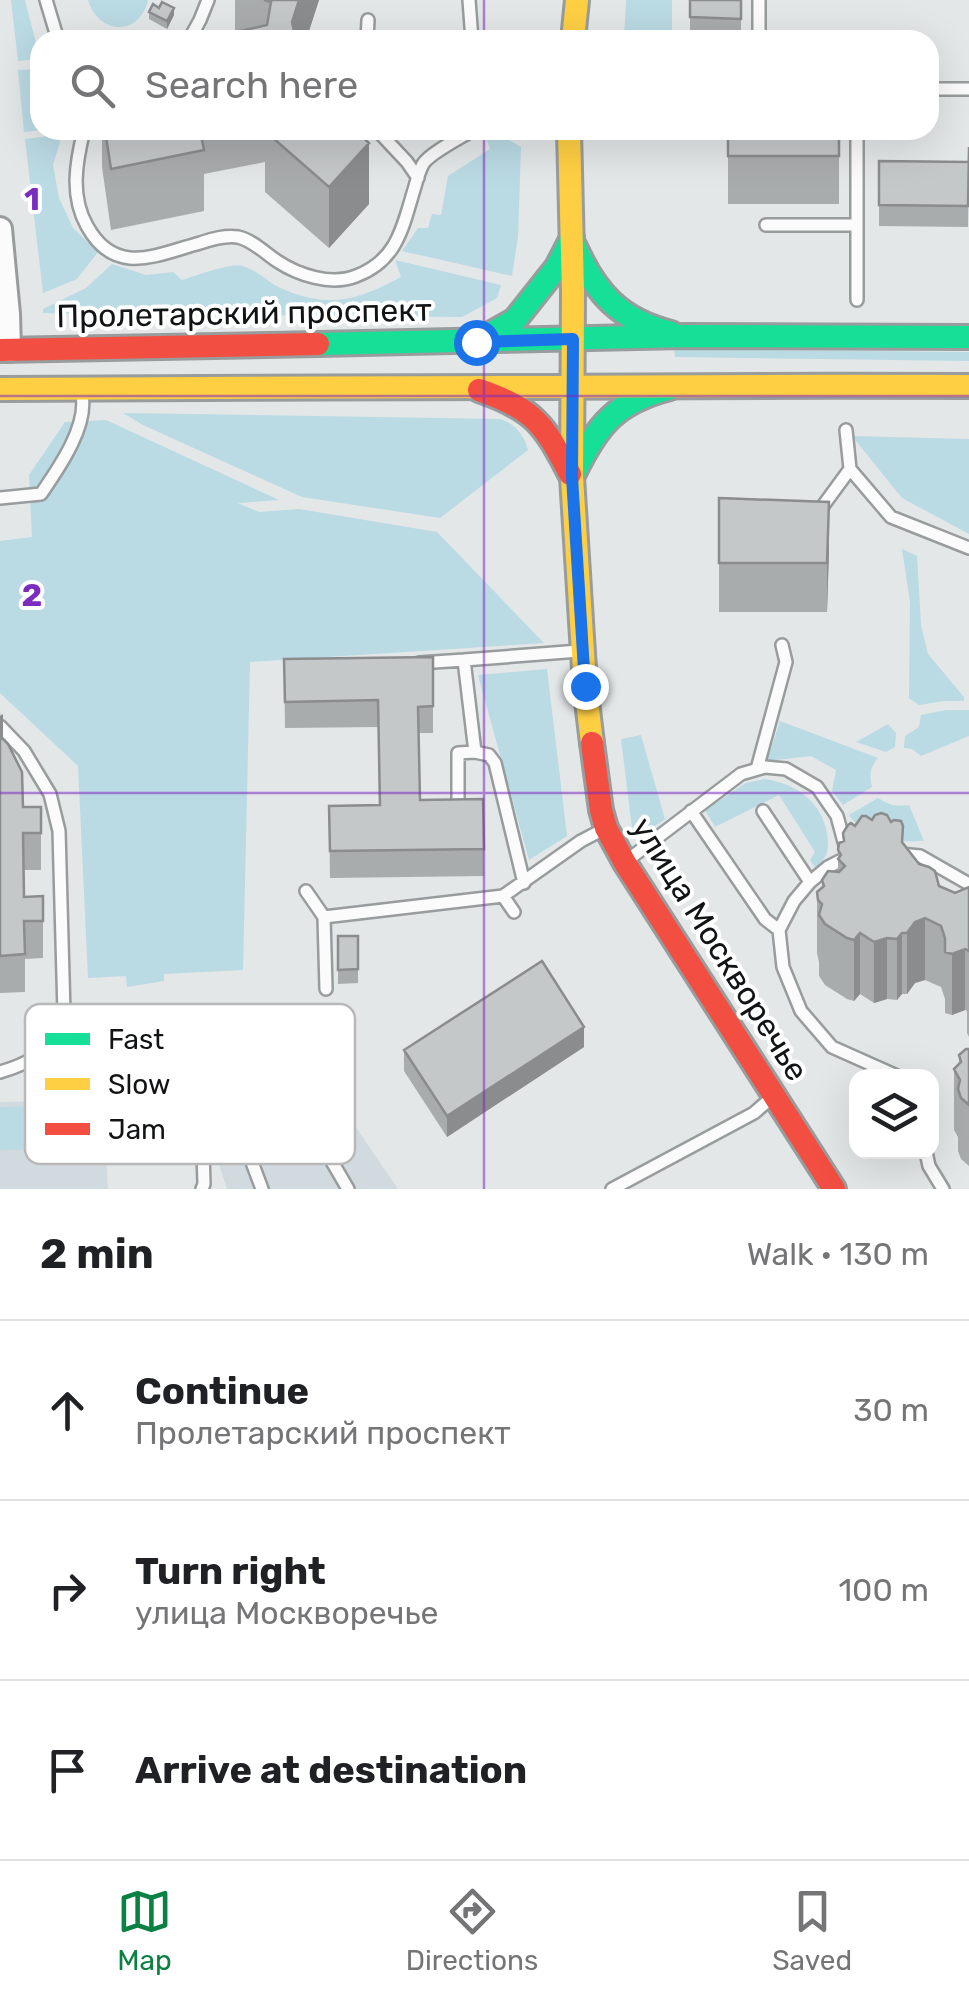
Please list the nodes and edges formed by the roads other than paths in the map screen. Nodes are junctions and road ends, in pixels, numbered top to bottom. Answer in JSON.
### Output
{"nodes":[{"id":1,"x":46,"y":0,"type":"edge"},
{"id":2,"x":208,"y":0,"type":"edge"},
{"id":3,"x":469,"y":0,"type":"edge"},
{"id":4,"x":578,"y":0,"type":"edge"},
{"id":5,"x":759,"y":0,"type":"edge"},
{"id":6,"x":368,"y":20,"type":"dead end"},
{"id":7,"x":55,"y":30,"type":"edge"},
{"id":8,"x":194,"y":30,"type":"edge"},
{"id":9,"x":368,"y":30,"type":"edge"},
{"id":10,"x":471,"y":30,"type":"edge"},
{"id":11,"x":574,"y":30,"type":"edge"},
{"id":12,"x":760,"y":30,"type":"edge"},
{"id":13,"x":939,"y":89,"type":"edge"},
{"id":14,"x":969,"y":90,"type":"edge"},
{"id":15,"x":82,"y":140,"type":"edge"},
{"id":16,"x":386,"y":140,"type":"edge"},
{"id":17,"x":457,"y":140,"type":"edge"},
{"id":18,"x":569,"y":140,"type":"edge"},
{"id":19,"x":857,"y":140,"type":"edge"},
{"id":20,"x":418,"y":178,"type":"junction"},
{"id":21,"x":766,"y":225,"type":"dead end"},
{"id":22,"x":857,"y":225,"type":"junction"},
{"id":23,"x":0,"y":229,"type":"edge"},
{"id":24,"x":572,"y":238,"type":"junction"},
{"id":25,"x":856,"y":300,"type":"dead end"},
{"id":26,"x":685,"y":336,"type":"junction"},
{"id":27,"x":969,"y":337,"type":"edge"},
{"id":28,"x":573,"y":339,"type":"junction"},
{"id":29,"x":476,"y":342,"type":"junction"},
{"id":30,"x":4,"y":350,"type":"edge"},
{"id":31,"x":684,"y":385,"type":"junction"},
{"id":32,"x":969,"y":386,"type":"edge"},
{"id":33,"x":573,"y":387,"type":"junction"},
{"id":34,"x":475,"y":388,"type":"junction"},
{"id":35,"x":0,"y":389,"type":"edge"},
{"id":36,"x":80,"y":389,"type":"junction"},
{"id":37,"x":846,"y":430,"type":"dead end"},
{"id":38,"x":850,"y":469,"type":"junction"},
{"id":39,"x":572,"y":477,"type":"junction"},
{"id":40,"x":0,"y":498,"type":"edge"},
{"id":41,"x":803,"y":532,"type":"edge"},
{"id":42,"x":969,"y":548,"type":"edge"},
{"id":43,"x":782,"y":644,"type":"dead end"},
{"id":44,"x":582,"y":650,"type":"junction"},
{"id":45,"x":464,"y":660,"type":"junction"},
{"id":46,"x":408,"y":664,"type":"edge"},
{"id":47,"x":0,"y":726,"type":"edge"},
{"id":48,"x":474,"y":752,"type":"junction"},
{"id":49,"x":757,"y":769,"type":"junction"},
{"id":50,"x":458,"y":801,"type":"edge"},
{"id":51,"x":691,"y":811,"type":"junction"},
{"id":52,"x":763,"y":811,"type":"dead end"},
{"id":53,"x":606,"y":828,"type":"junction"},
{"id":54,"x":892,"y":853,"type":"edge"},
{"id":55,"x":624,"y":863,"type":"junction"},
{"id":56,"x":524,"y":882,"type":"junction"},
{"id":57,"x":810,"y":882,"type":"junction"},
{"id":58,"x":969,"y":884,"type":"edge"},
{"id":59,"x":306,"y":891,"type":"dead end"},
{"id":60,"x":504,"y":896,"type":"junction"},
{"id":61,"x":514,"y":912,"type":"dead end"},
{"id":62,"x":324,"y":916,"type":"junction"},
{"id":63,"x":779,"y":930,"type":"junction"},
{"id":64,"x":326,"y":989,"type":"dead end"},
{"id":65,"x":64,"y":1004,"type":"edge"},
{"id":66,"x":25,"y":1063,"type":"edge"},
{"id":67,"x":881,"y":1069,"type":"edge"},
{"id":68,"x":0,"y":1072,"type":"edge"},
{"id":69,"x":774,"y":1097,"type":"junction"},
{"id":70,"x":928,"y":1159,"type":"edge"},
{"id":71,"x":253,"y":1164,"type":"edge"},
{"id":72,"x":334,"y":1164,"type":"edge"},
{"id":73,"x":262,"y":1189,"type":"edge"},
{"id":74,"x":348,"y":1189,"type":"edge"},
{"id":75,"x":612,"y":1189,"type":"edge"},
{"id":76,"x":834,"y":1189,"type":"edge"},
{"id":77,"x":943,"y":1189,"type":"edge"}],
"edges":[{"from":1,"to":7,"type":"lane"},
{"from":2,"to":8,"type":"lane"},
{"from":3,"to":10,"type":"lane"},
{"from":4,"to":11,"type":"main road"},
{"from":5,"to":12,"type":"lane"},
{"from":6,"to":9,"type":"lane"},
{"from":13,"to":14,"type":"lane"},
{"from":15,"to":20,"type":"lane"},
{"from":16,"to":20,"type":"lane"},
{"from":17,"to":20,"type":"lane"},
{"from":18,"to":24,"type":"main road","name":"улица Москворечье"},
{"from":19,"to":22,"type":"lane"},
{"from":21,"to":22,"type":"lane"},
{"from":22,"to":25,"type":"lane"},
{"from":23,"to":30,"type":"street"},
{"from":24,"to":26,"type":"main road"},
{"from":24,"to":28,"type":"main road","name":"улица Москворечье"},
{"from":24,"to":29,"type":"main road"},
{"from":26,"to":27,"type":"main road","name":"Пролетарский проспект"},
{"from":26,"to":28,"type":"main road","name":"Пролетарский проспект"},
{"from":28,"to":29,"type":"main road","name":"Пролетарский проспект"},
{"from":28,"to":33,"type":"main road","name":"улица Москворечье"},
{"from":29,"to":30,"type":"main road","name":"Пролетарский проспект"},
{"from":31,"to":32,"type":"main road"},
{"from":31,"to":33,"type":"main road"},
{"from":31,"to":39,"type":"main road"},
{"from":33,"to":34,"type":"main road"},
{"from":33,"to":39,"type":"main road","name":"улица Москворечье"},
{"from":34,"to":36,"type":"main road"},
{"from":34,"to":39,"type":"main road"},
{"from":35,"to":36,"type":"main road"},
{"from":36,"to":40,"type":"lane"},
{"from":37,"to":38,"type":"lane"},
{"from":38,"to":41,"type":"lane"},
{"from":38,"to":42,"type":"lane"},
{"from":39,"to":44,"type":"main road","name":"улица Москворечье"},
{"from":43,"to":49,"type":"lane"},
{"from":44,"to":45,"type":"lane"},
{"from":44,"to":53,"type":"main road","name":"улица Москворечье"},
{"from":45,"to":46,"type":"lane"},
{"from":45,"to":48,"type":"lane"},
{"from":47,"to":65,"type":"lane"},
{"from":48,"to":50,"type":"lane"},
{"from":48,"to":56,"type":"lane"},
{"from":49,"to":51,"type":"lane"},
{"from":49,"to":57,"type":"lane"},
{"from":51,"to":55,"type":"lane"},
{"from":51,"to":63,"type":"lane"},
{"from":52,"to":57,"type":"lane"},
{"from":53,"to":55,"type":"main road","name":"улица Москворечье"},
{"from":53,"to":56,"type":"lane"},
{"from":54,"to":58,"type":"lane"},
{"from":55,"to":69,"type":"main road","name":"улица Москворечье"},
{"from":56,"to":60,"type":"lane"},
{"from":57,"to":63,"type":"lane"},
{"from":59,"to":62,"type":"lane"},
{"from":60,"to":61,"type":"lane"},
{"from":60,"to":62,"type":"lane"},
{"from":62,"to":64,"type":"lane"},
{"from":63,"to":67,"type":"lane"},
{"from":66,"to":68,"type":"lane"},
{"from":69,"to":75,"type":"lane"},
{"from":69,"to":76,"type":"main road","name":"улица Москворечье"},
{"from":70,"to":77,"type":"lane"},
{"from":71,"to":73,"type":"lane"},
{"from":72,"to":74,"type":"lane"}]}
